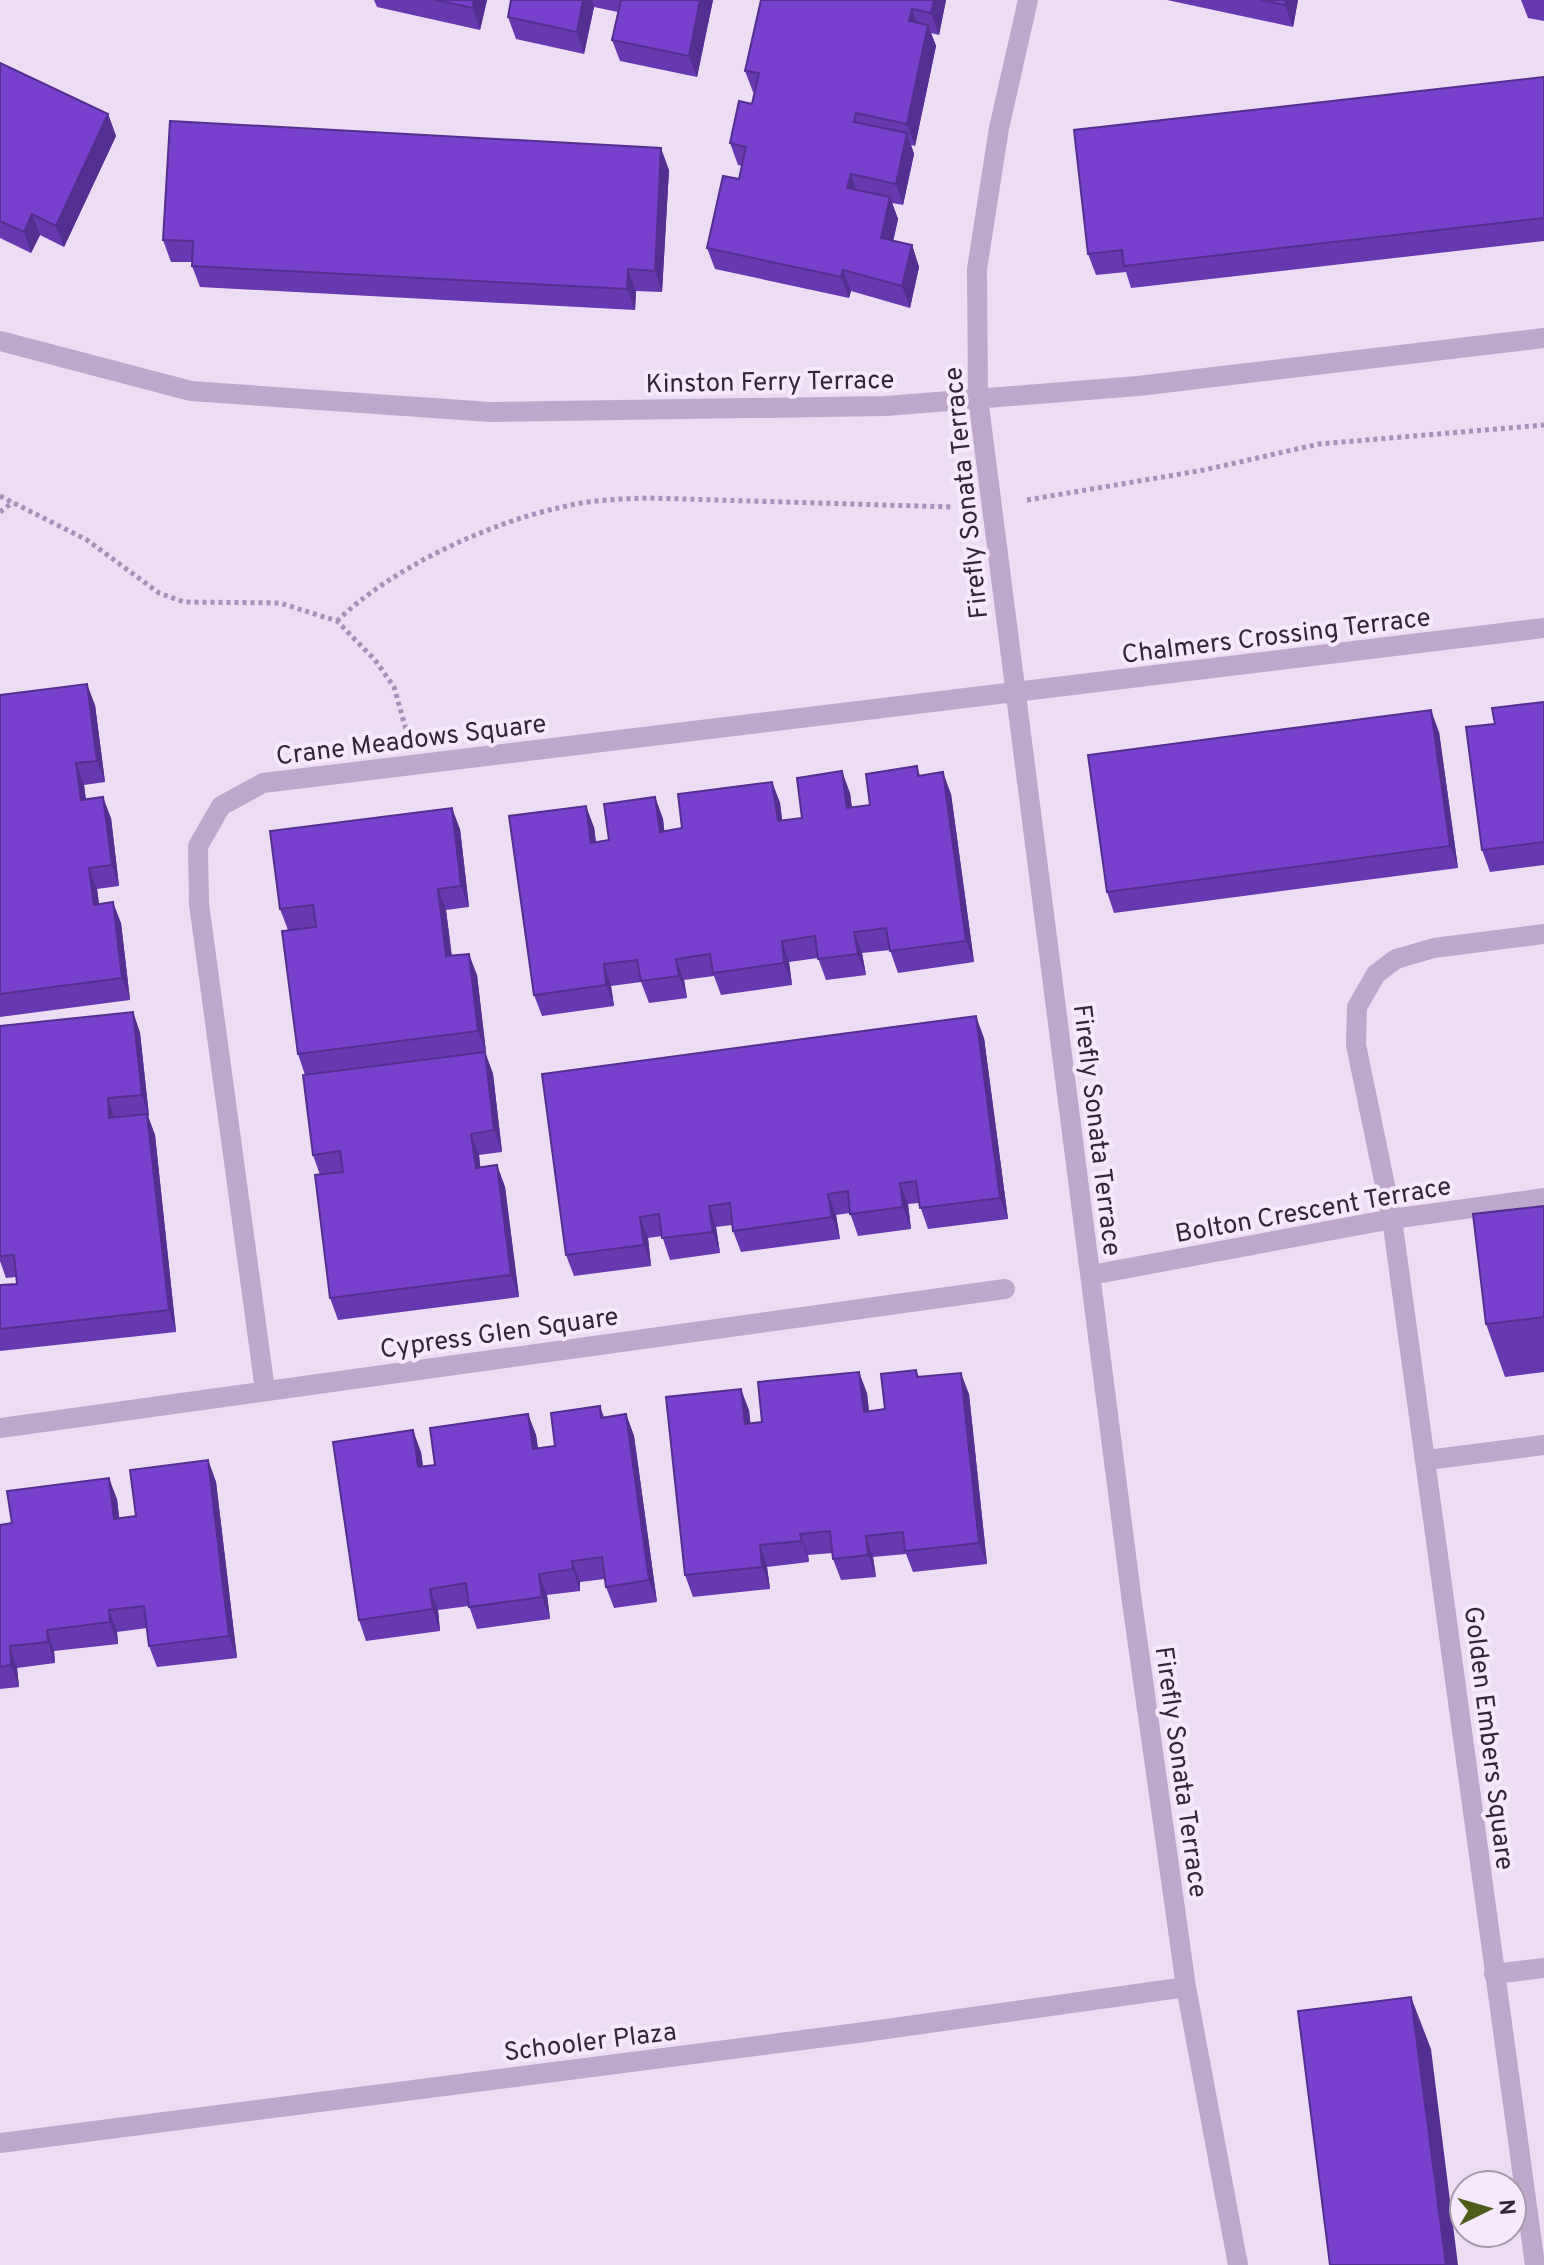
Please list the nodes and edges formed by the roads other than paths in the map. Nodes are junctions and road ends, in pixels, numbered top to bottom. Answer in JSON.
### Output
{"nodes":[{"id":1,"x":1028,"y":0,"type":"edge"},
{"id":2,"x":1544,"y":338,"type":"edge"},
{"id":3,"x":0,"y":341,"type":"edge"},
{"id":4,"x":978,"y":398,"type":"junction"},
{"id":5,"x":1544,"y":628,"type":"edge"},
{"id":6,"x":1014,"y":694,"type":"junction"},
{"id":7,"x":1544,"y":934,"type":"edge"},
{"id":8,"x":1544,"y":1198,"type":"edge"},
{"id":9,"x":1392,"y":1219,"type":"junction"},
{"id":10,"x":1091,"y":1275,"type":"junction"},
{"id":11,"x":1005,"y":1289,"type":"dead end"},
{"id":12,"x":265,"y":1390,"type":"junction"},
{"id":13,"x":0,"y":1428,"type":"edge"},
{"id":14,"x":1544,"y":1445,"type":"edge"},
{"id":15,"x":1427,"y":1460,"type":"junction"},
{"id":16,"x":1544,"y":1968,"type":"edge"},
{"id":17,"x":1494,"y":1974,"type":"junction"},
{"id":18,"x":1186,"y":1987,"type":"junction"},
{"id":19,"x":0,"y":2143,"type":"edge"},
{"id":20,"x":1238,"y":2265,"type":"edge"},
{"id":21,"x":1535,"y":2265,"type":"edge"}],
"edges":[{"from":1,"to":4,"type":"street","name":"Firefly Sonata Terrace"},
{"from":2,"to":4,"type":"street","name":"Kinston Ferry Terrace"},
{"from":3,"to":4,"type":"street","name":"Kinston Ferry Terrace"},
{"from":4,"to":6,"type":"street","name":"Firefly Sonata Terrace"},
{"from":5,"to":6,"type":"street","name":"Chalmers Crossing Terrace"},
{"from":6,"to":10,"type":"street","name":"Firefly Sonata Terrace"},
{"from":6,"to":12,"type":"street","name":"Crane Meadows Square"},
{"from":7,"to":9,"type":"street","name":"Golden Embers Square"},
{"from":8,"to":9,"type":"street","name":"Bolton Crescent Terrace"},
{"from":9,"to":10,"type":"street","name":"Bolton Crescent Terrace"},
{"from":9,"to":15,"type":"street","name":"Golden Embers Square"},
{"from":10,"to":18,"type":"street","name":"Firefly Sonata Terrace"},
{"from":11,"to":12,"type":"street","name":"Cypress Glen Square"},
{"from":12,"to":13,"type":"street","name":"Cypress Glen Square"},
{"from":14,"to":15,"type":"street"},
{"from":15,"to":17,"type":"street","name":"Golden Embers Square"},
{"from":16,"to":17,"type":"street"},
{"from":17,"to":21,"type":"street","name":"Golden Embers Square"},
{"from":18,"to":19,"type":"street","name":"Schooler Plaza"},
{"from":18,"to":20,"type":"street","name":"Firefly Sonata Terrace"}]}
